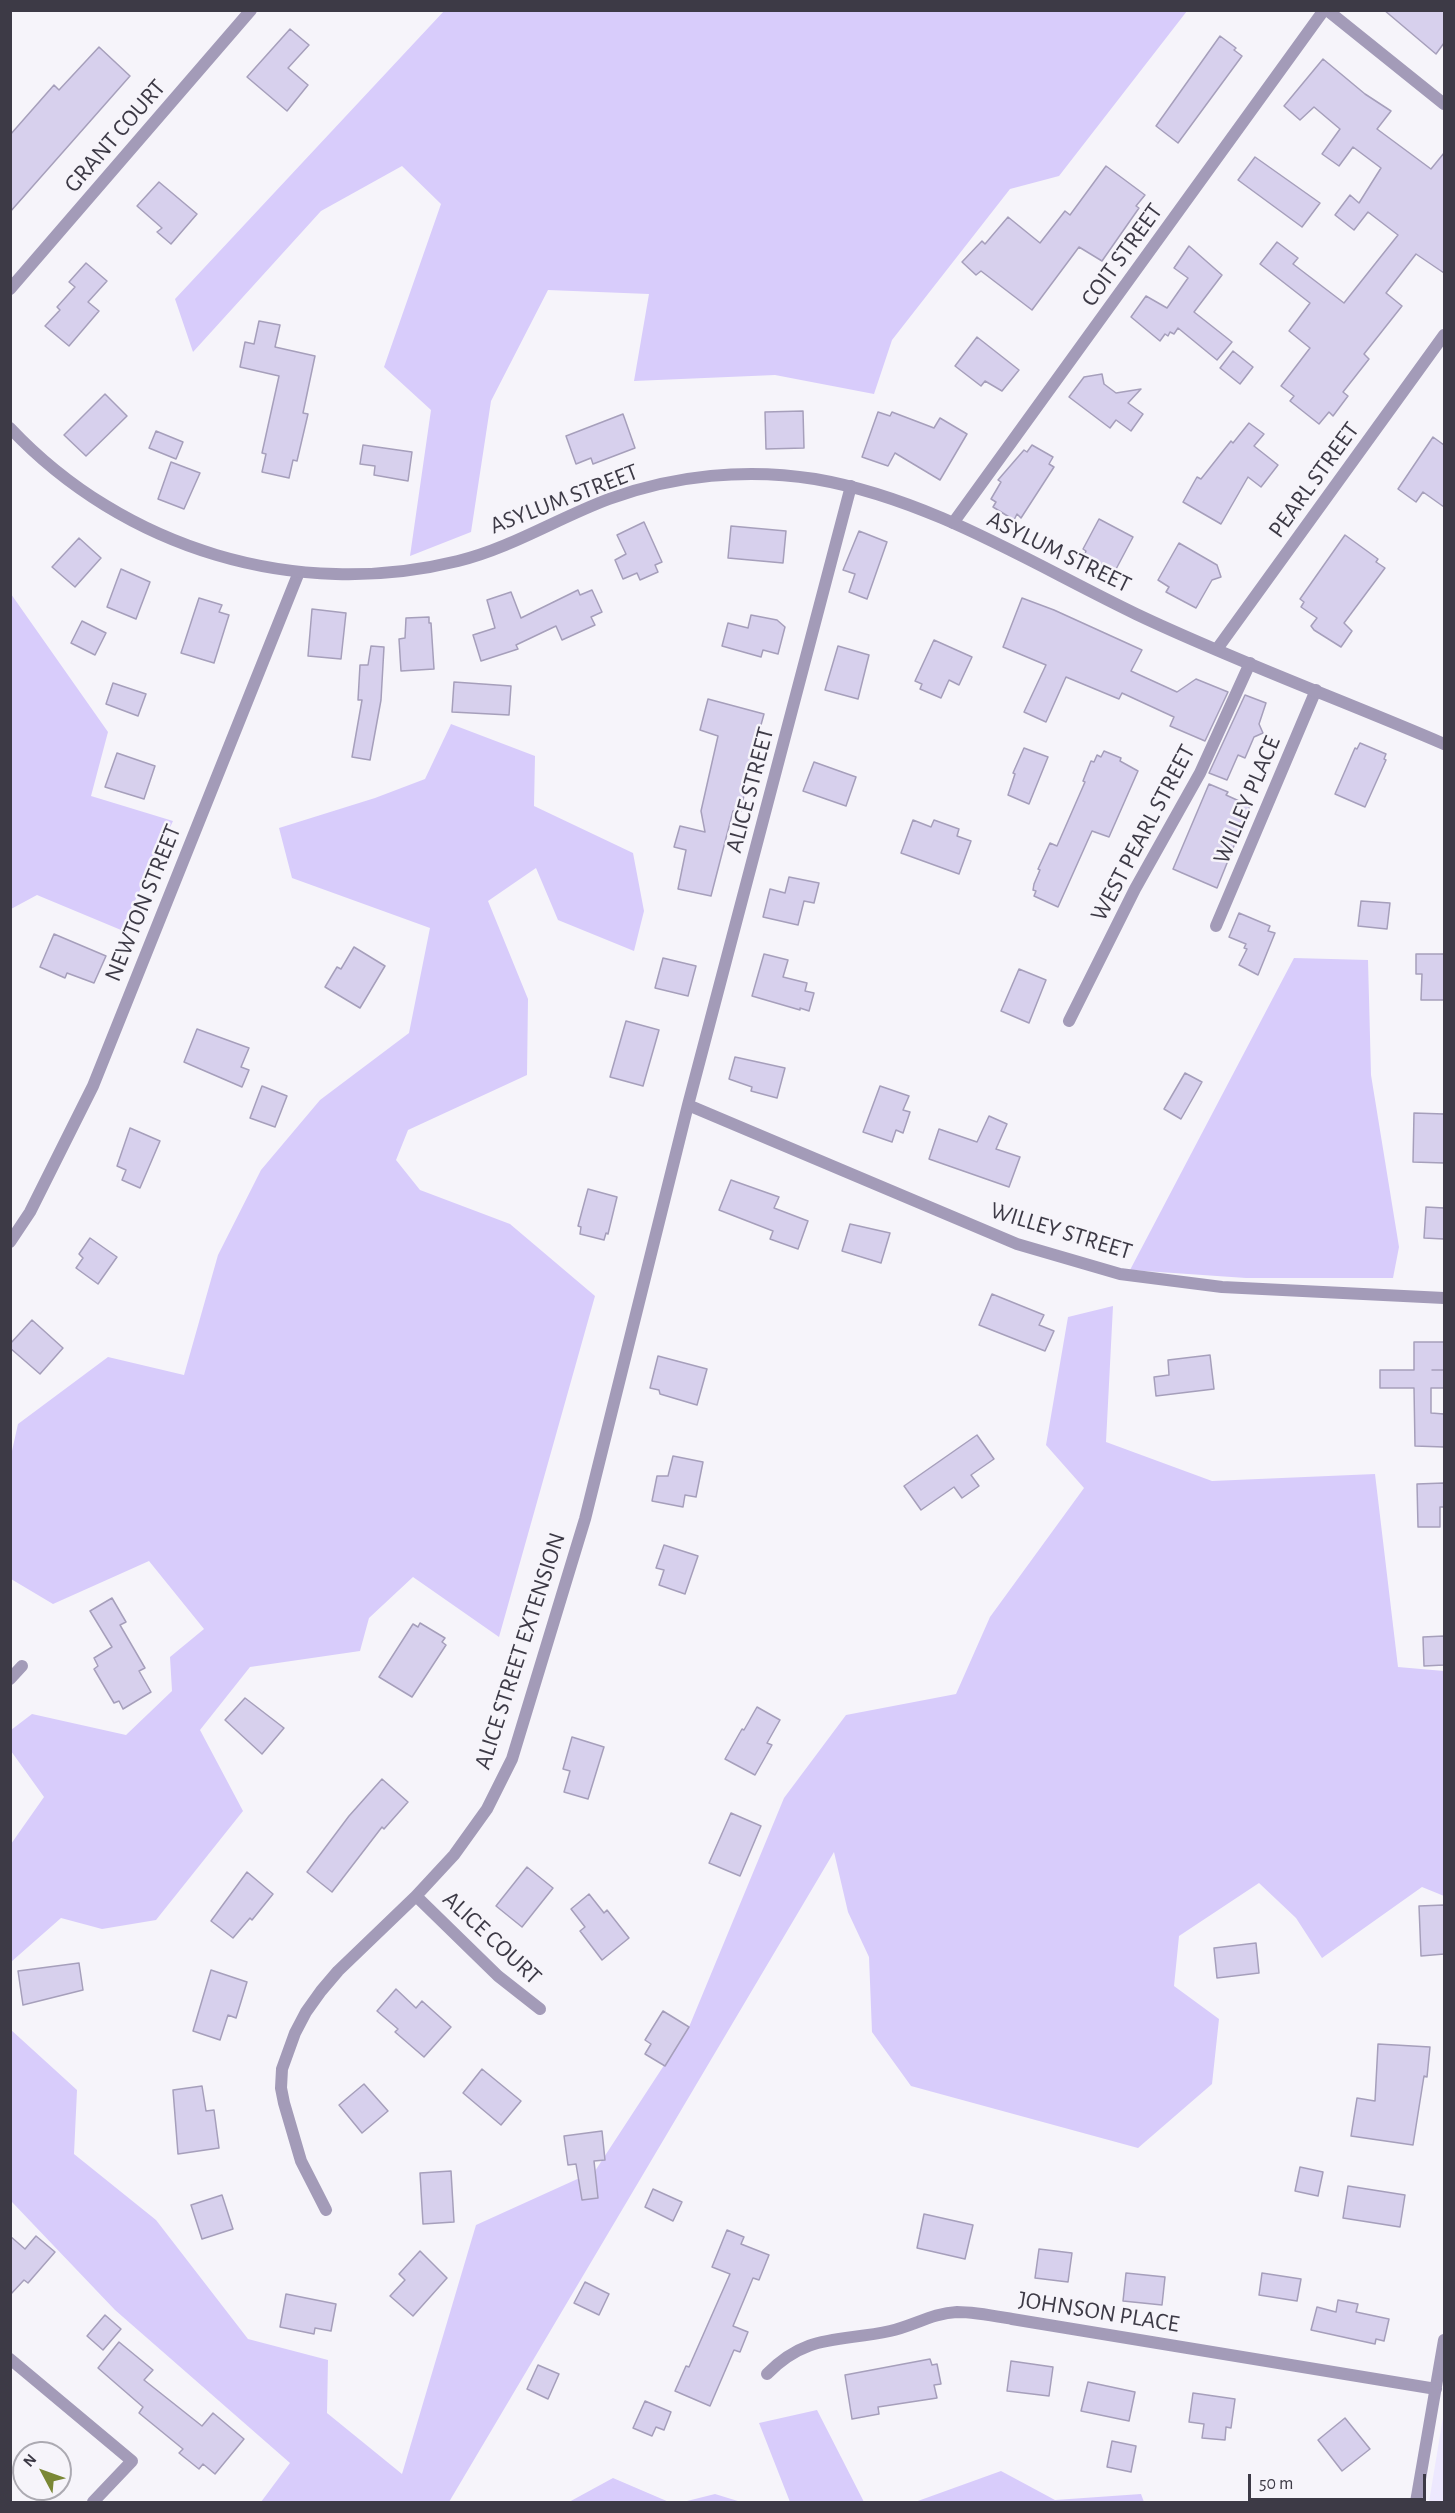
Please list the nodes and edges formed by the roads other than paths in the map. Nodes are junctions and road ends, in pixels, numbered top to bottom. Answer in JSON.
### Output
{"nodes":[{"id":1,"x":251,"y":10,"type":"edge"},
{"id":2,"x":1325,"y":10,"type":"edge"},
{"id":3,"x":1444,"y":104,"type":"edge"},
{"id":4,"x":10,"y":289,"type":"edge"},
{"id":5,"x":1444,"y":335,"type":"edge"},
{"id":6,"x":10,"y":428,"type":"edge"},
{"id":7,"x":851,"y":486,"type":"junction"},
{"id":8,"x":953,"y":523,"type":"junction"},
{"id":9,"x":299,"y":572,"type":"junction"},
{"id":10,"x":1217,"y":649,"type":"junction"},
{"id":11,"x":1250,"y":663,"type":"junction"},
{"id":12,"x":1316,"y":690,"type":"junction"},
{"id":13,"x":1444,"y":744,"type":"edge"},
{"id":14,"x":1216,"y":926,"type":"dead end"},
{"id":15,"x":1069,"y":1021,"type":"dead end"},
{"id":16,"x":688,"y":1105,"type":"junction"},
{"id":17,"x":10,"y":1242,"type":"edge"},
{"id":18,"x":1444,"y":1298,"type":"edge"},
{"id":19,"x":22,"y":1666,"type":"dead end"},
{"id":20,"x":10,"y":1679,"type":"edge"},
{"id":21,"x":416,"y":1896,"type":"junction"},
{"id":22,"x":540,"y":2010,"type":"dead end"},
{"id":23,"x":326,"y":2210,"type":"dead end"},
{"id":24,"x":1444,"y":2340,"type":"edge"},
{"id":25,"x":10,"y":2359,"type":"edge"},
{"id":26,"x":767,"y":2373,"type":"dead end"},
{"id":27,"x":1436,"y":2389,"type":"junction"},
{"id":28,"x":93,"y":2502,"type":"edge"},
{"id":29,"x":1416,"y":2502,"type":"edge"}],
"edges":[{"from":1,"to":4,"type":"street","name":"GRANT COURT"},
{"from":2,"to":3,"type":"street"},
{"from":2,"to":8,"type":"street","name":"COIT STREET"},
{"from":5,"to":10,"type":"street","name":"PEARL STREET"},
{"from":6,"to":9,"type":"street","name":"ASYLUM STREET"},
{"from":7,"to":8,"type":"street","name":"ASYLUM STREET"},
{"from":7,"to":9,"type":"street","name":"ASYLUM STREET"},
{"from":7,"to":16,"type":"street","name":"ALICE STREET"},
{"from":8,"to":10,"type":"street","name":"ASYLUM STREET"},
{"from":9,"to":17,"type":"street","name":"NEWTON STREET"},
{"from":10,"to":11,"type":"street","name":"ASYLUM STREET"},
{"from":11,"to":12,"type":"street","name":"ASYLUM STREET"},
{"from":11,"to":15,"type":"street","name":"WEST PEARL STREET"},
{"from":12,"to":13,"type":"street","name":"ASYLUM STREET"},
{"from":12,"to":14,"type":"street","name":"WILLEY PLACE"},
{"from":16,"to":18,"type":"street","name":"WILLEY STREET"},
{"from":16,"to":21,"type":"street","name":"ALICE STREET EXTENSION"},
{"from":19,"to":20,"type":"street"},
{"from":21,"to":22,"type":"street","name":"ALICE COURT"},
{"from":21,"to":23,"type":"street","name":"ALICE STREET EXTENSION"},
{"from":24,"to":27,"type":"street"},
{"from":25,"to":28,"type":"street"},
{"from":26,"to":27,"type":"street","name":"JOHNSON PLACE"},
{"from":27,"to":29,"type":"street"}]}
